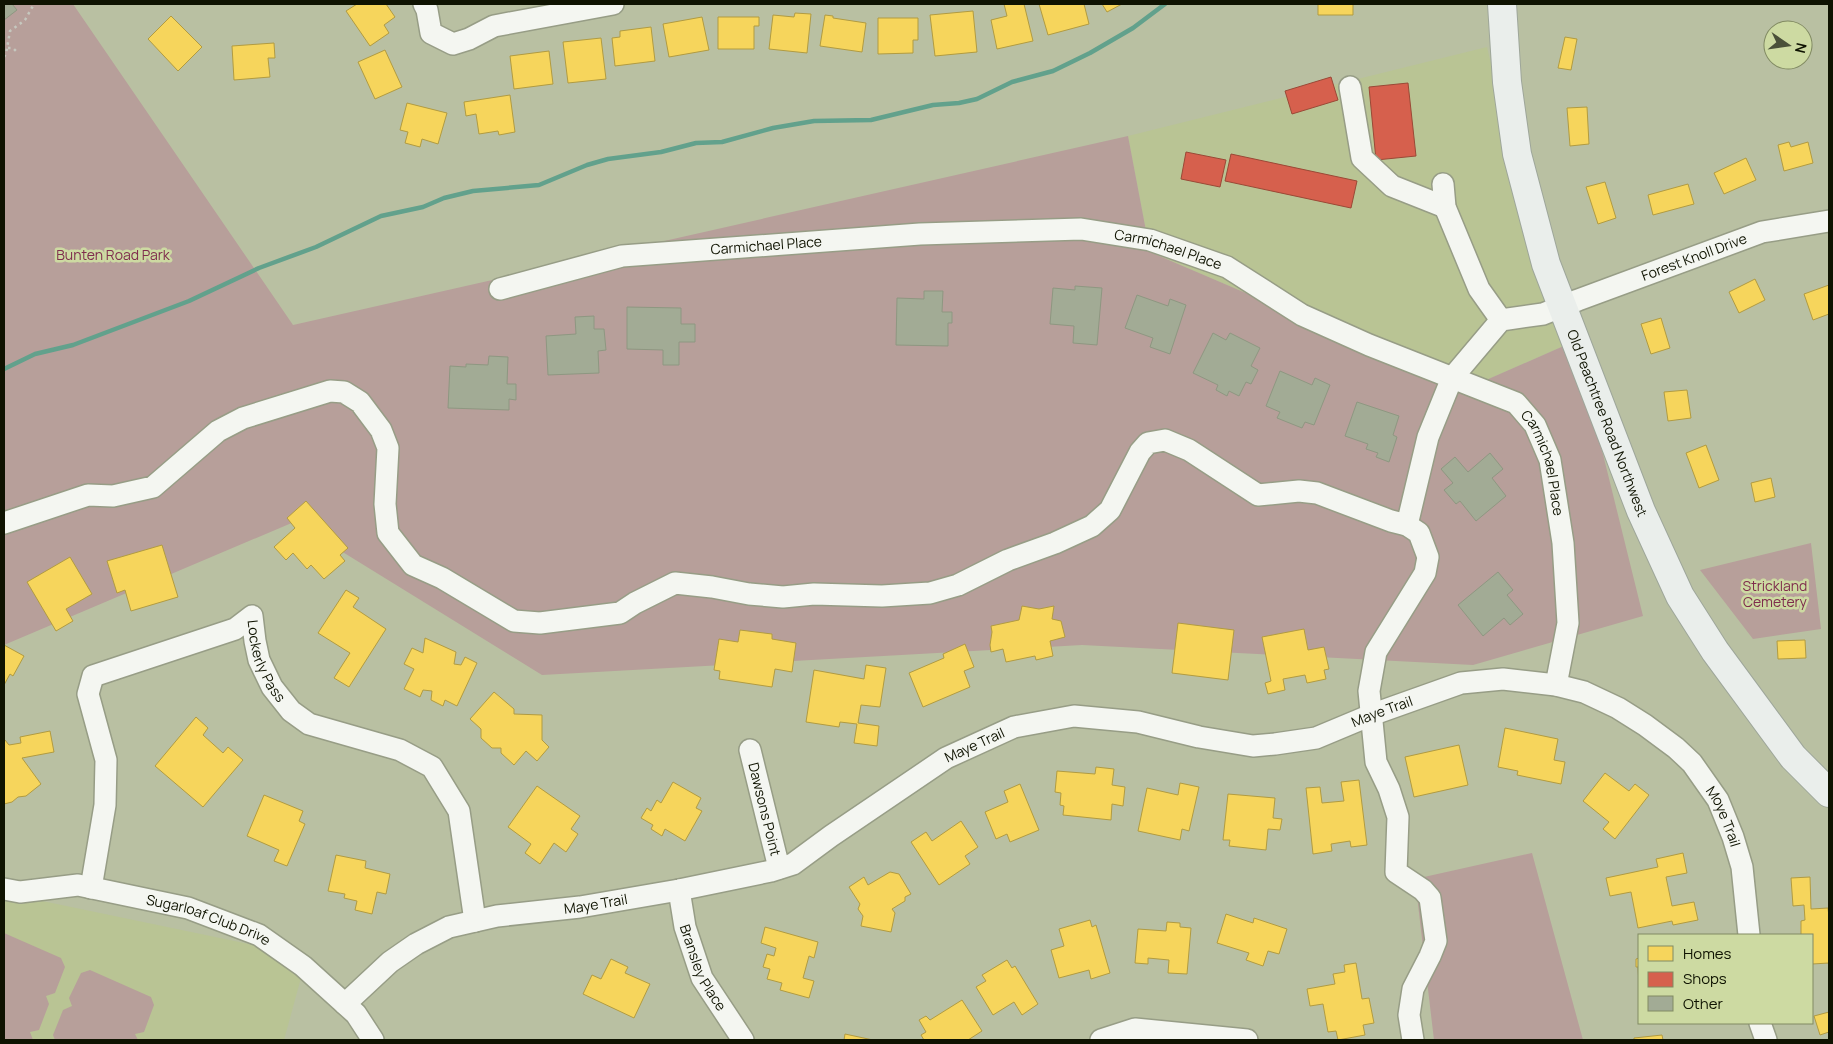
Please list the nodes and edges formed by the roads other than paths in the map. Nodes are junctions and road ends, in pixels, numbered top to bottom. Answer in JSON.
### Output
{"nodes":[{"id":1,"x":424,"y":4,"type":"edge"},
{"id":2,"x":613,"y":4,"type":"edge"},
{"id":3,"x":1502,"y":4,"type":"edge"},
{"id":4,"x":1350,"y":87,"type":"dead end"},
{"id":5,"x":1443,"y":184,"type":"dead end"},
{"id":6,"x":1445,"y":207,"type":"junction"},
{"id":7,"x":1829,"y":221,"type":"edge"},
{"id":8,"x":500,"y":289,"type":"dead end"},
{"id":9,"x":1562,"y":306,"type":"junction"},
{"id":10,"x":1501,"y":320,"type":"junction"},
{"id":11,"x":1452,"y":378,"type":"junction"},
{"id":12,"x":4,"y":523,"type":"edge"},
{"id":13,"x":1407,"y":525,"type":"junction"},
{"id":14,"x":1556,"y":685,"type":"junction"},
{"id":15,"x":1371,"y":714,"type":"junction"},
{"id":16,"x":1645,"y":725,"type":"joint"},
{"id":17,"x":750,"y":750,"type":"dead end"},
{"id":18,"x":1829,"y":793,"type":"edge"},
{"id":19,"x":780,"y":868,"type":"junction"},
{"id":20,"x":91,"y":888,"type":"junction"},
{"id":21,"x":4,"y":889,"type":"edge"},
{"id":22,"x":679,"y":890,"type":"junction"},
{"id":23,"x":475,"y":921,"type":"junction"},
{"id":24,"x":1749,"y":934,"type":"edge"},
{"id":25,"x":344,"y":1004,"type":"junction"},
{"id":26,"x":1760,"y":1024,"type":"edge"},
{"id":27,"x":373,"y":1040,"type":"edge"},
{"id":28,"x":743,"y":1040,"type":"edge"},
{"id":29,"x":1101,"y":1040,"type":"edge"},
{"id":30,"x":1248,"y":1040,"type":"edge"},
{"id":31,"x":1413,"y":1040,"type":"edge"},
{"id":32,"x":1766,"y":1040,"type":"edge"}],
"edges":[{"from":1,"to":2,"type":"street"},
{"from":3,"to":9,"type":"main road","name":"Old Peachtree Road Northwest"},
{"from":4,"to":6,"type":"street"},
{"from":5,"to":6,"type":"street"},
{"from":6,"to":10,"type":"street"},
{"from":7,"to":9,"type":"street","name":"Forest Knoll Drive"},
{"from":8,"to":11,"type":"street","name":"Carmichael Place"},
{"from":9,"to":10,"type":"street","name":"Forest Knoll Drive"},
{"from":9,"to":18,"type":"main road","name":"Old Peachtree Road Northwest"},
{"from":10,"to":11,"type":"street"},
{"from":11,"to":13,"type":"street"},
{"from":11,"to":14,"type":"street","name":"Carmichael Place"},
{"from":12,"to":13,"type":"street"},
{"from":13,"to":15,"type":"street"},
{"from":14,"to":15,"type":"street","name":"Maye Trail"},
{"from":14,"to":16,"type":"street","name":"Maye Trail"},
{"from":15,"to":19,"type":"street","name":"Maye Trail"},
{"from":15,"to":31,"type":"street"},
{"from":16,"to":24,"type":"street","name":"Moye Trail"},
{"from":17,"to":19,"type":"street","name":"Dawsons Point"},
{"from":19,"to":22,"type":"street","name":"Maye Trail"},
{"from":20,"to":21,"type":"street","name":"Sugarloaf Club Drive"},
{"from":20,"to":23,"type":"street","name":"Lockerly Pass"},
{"from":20,"to":25,"type":"street","name":"Sugarloaf Club Drive"},
{"from":22,"to":23,"type":"street","name":"Maye Trail"},
{"from":22,"to":28,"type":"street","name":"Bransley Place"},
{"from":23,"to":25,"type":"street","name":"Maye Trail"},
{"from":25,"to":27,"type":"street","name":"Sugarloaf Club Drive"},
{"from":26,"to":32,"type":"street"},
{"from":29,"to":30,"type":"street"}]}
